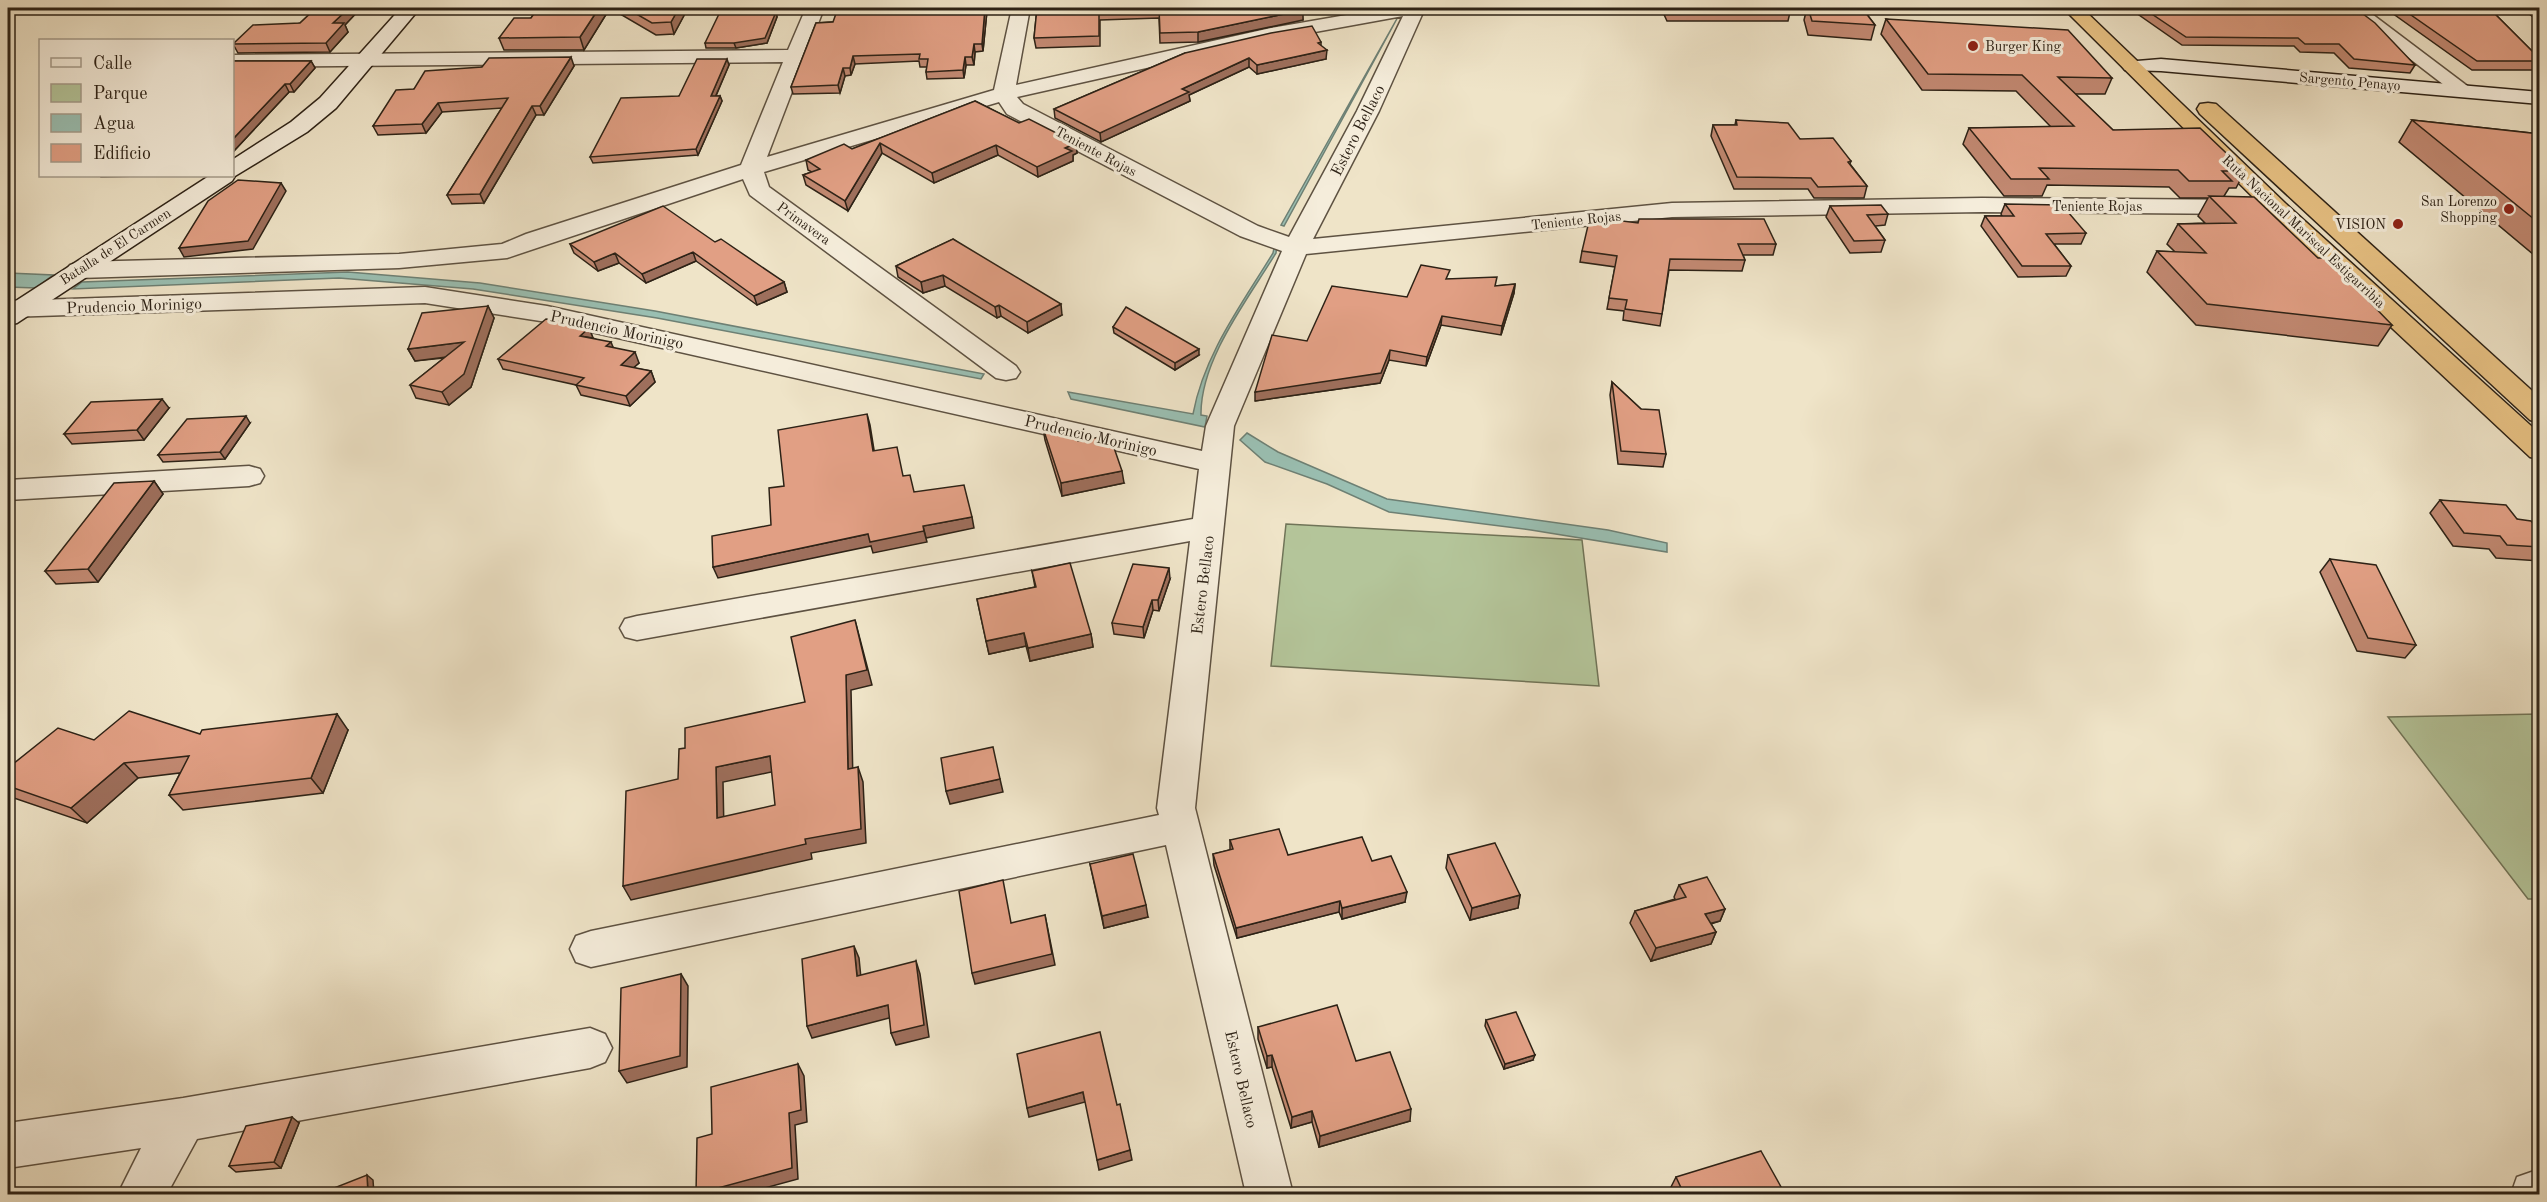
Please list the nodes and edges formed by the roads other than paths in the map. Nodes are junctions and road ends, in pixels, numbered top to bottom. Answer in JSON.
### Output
{"nodes":[{"id":1,"x":411,"y":8,"type":"edge"},
{"id":2,"x":815,"y":8,"type":"edge"},
{"id":3,"x":1021,"y":8,"type":"edge"},
{"id":4,"x":1416,"y":8,"type":"edge"},
{"id":5,"x":2072,"y":8,"type":"edge"},
{"id":6,"x":2353,"y":8,"type":"edge"},
{"id":7,"x":795,"y":56,"type":"junction"},
{"id":8,"x":2138,"y":57,"type":"junction"},
{"id":9,"x":367,"y":60,"type":"junction"},
{"id":10,"x":234,"y":61,"type":"edge"},
{"id":11,"x":2161,"y":65,"type":"junction"},
{"id":12,"x":2464,"y":91,"type":"junction"},
{"id":13,"x":1004,"y":94,"type":"junction"},
{"id":14,"x":2540,"y":98,"type":"edge"},
{"id":15,"x":234,"y":169,"type":"edge"},
{"id":16,"x":752,"y":169,"type":"junction"},
{"id":17,"x":222,"y":177,"type":"edge"},
{"id":18,"x":2277,"y":208,"type":"junction"},
{"id":19,"x":1296,"y":248,"type":"junction"},
{"id":20,"x":507,"y":251,"type":"junction"},
{"id":21,"x":79,"y":270,"type":"junction"},
{"id":22,"x":432,"y":292,"type":"junction"},
{"id":23,"x":11,"y":312,"type":"edge"},
{"id":24,"x":1006,"y":372,"type":"dead end"},
{"id":25,"x":2540,"y":414,"type":"edge"},
{"id":26,"x":2540,"y":450,"type":"edge"},
{"id":27,"x":1215,"y":463,"type":"junction"},
{"id":28,"x":249,"y":476,"type":"dead end"},
{"id":29,"x":8,"y":490,"type":"edge"},
{"id":30,"x":1209,"y":527,"type":"junction"},
{"id":31,"x":637,"y":628,"type":"dead end"},
{"id":32,"x":1181,"y":826,"type":"junction"},
{"id":33,"x":591,"y":949,"type":"dead end"},
{"id":34,"x":590,"y":1048,"type":"dead end"},
{"id":35,"x":183,"y":1120,"type":"junction"},
{"id":36,"x":8,"y":1146,"type":"edge"},
{"id":37,"x":2540,"y":1192,"type":"edge"},
{"id":38,"x":141,"y":1194,"type":"edge"},
{"id":39,"x":1269,"y":1194,"type":"edge"},
{"id":40,"x":2534,"y":1194,"type":"edge"}],
"edges":[{"from":1,"to":9,"type":"street"},
{"from":2,"to":7,"type":"street"},
{"from":3,"to":13,"type":"street"},
{"from":4,"to":13,"type":"street"},
{"from":4,"to":19,"type":"street","name":"Estero Bellaco"},
{"from":5,"to":8,"type":"highway","name":"Ruta Nacional Mariscal Estigarribia"},
{"from":6,"to":12,"type":"street"},
{"from":7,"to":9,"type":"street"},
{"from":7,"to":16,"type":"street"},
{"from":8,"to":11,"type":"street","name":"Sargento Penayo"},
{"from":8,"to":18,"type":"highway","name":"Ruta Nacional Mariscal Estigarribia"},
{"from":9,"to":10,"type":"street"},
{"from":9,"to":15,"type":"street"},
{"from":11,"to":12,"type":"street","name":"Sargento Penayo"},
{"from":11,"to":25,"type":"highway","name":"Ruta Nacional Mariscal Estigarribia"},
{"from":12,"to":14,"type":"street","name":"Sargento Penayo"},
{"from":13,"to":16,"type":"street"},
{"from":13,"to":19,"type":"street","name":"Teniente Rojas"},
{"from":16,"to":20,"type":"street"},
{"from":16,"to":24,"type":"street","name":"Primavera"},
{"from":17,"to":21,"type":"street","name":"Batalla de El Carmen"},
{"from":18,"to":19,"type":"street","name":"Teniente Rojas"},
{"from":18,"to":26,"type":"highway","name":"Ruta Nacional Mariscal Estigarribia"},
{"from":19,"to":27,"type":"street","name":"Estero Bellaco"},
{"from":20,"to":21,"type":"street"},
{"from":20,"to":22,"type":"street"},
{"from":21,"to":23,"type":"street","name":"Batalla de El Carmen"},
{"from":22,"to":23,"type":"street","name":"Prudencio Morinigo"},
{"from":22,"to":27,"type":"street","name":"Prudencio Morinigo"},
{"from":27,"to":30,"type":"street","name":"Estero Bellaco"},
{"from":28,"to":29,"type":"street"},
{"from":30,"to":31,"type":"street"},
{"from":30,"to":32,"type":"street","name":"Estero Bellaco"},
{"from":32,"to":33,"type":"street"},
{"from":32,"to":39,"type":"street","name":"Estero Bellaco"},
{"from":34,"to":35,"type":"street"},
{"from":35,"to":36,"type":"street"},
{"from":35,"to":38,"type":"street"},
{"from":37,"to":40,"type":"street"}]}
